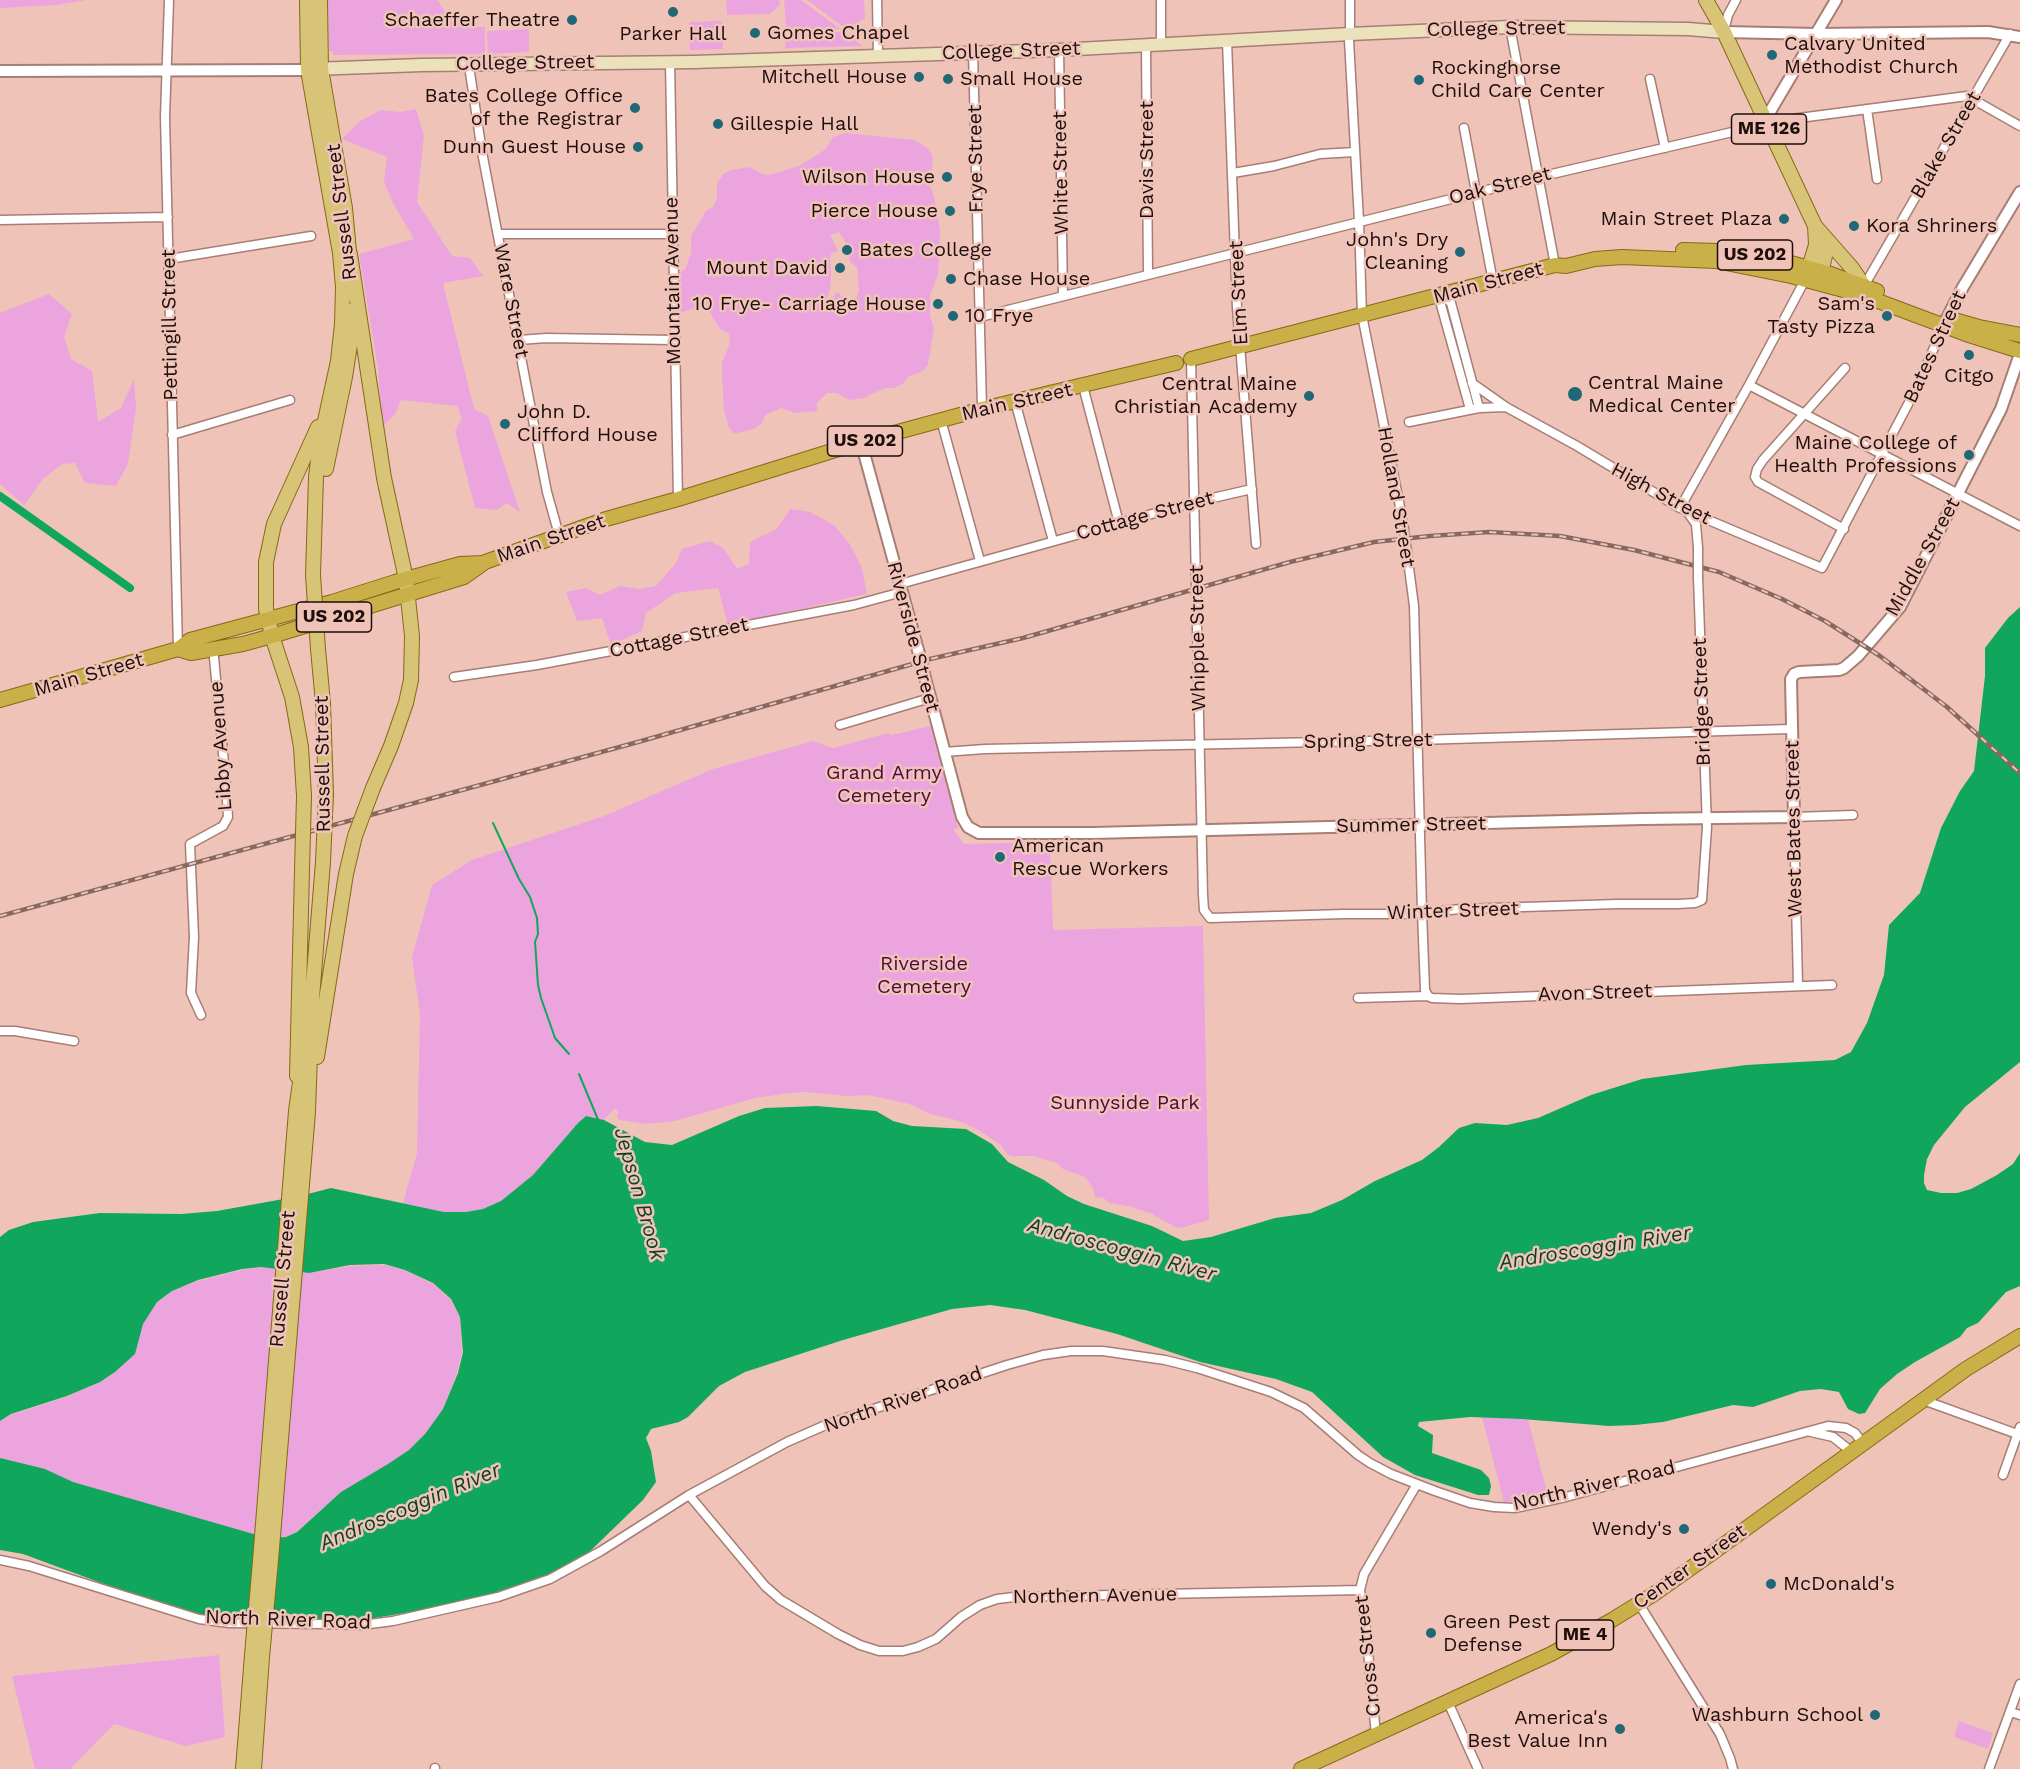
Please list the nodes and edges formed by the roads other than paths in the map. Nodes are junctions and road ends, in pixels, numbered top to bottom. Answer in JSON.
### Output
{"nodes":[{"id":1,"x":169,"y":0,"type":"edge"},
{"id":2,"x":307,"y":0,"type":"edge"},
{"id":3,"x":320,"y":0,"type":"edge"},
{"id":4,"x":877,"y":0,"type":"edge"},
{"id":5,"x":1161,"y":0,"type":"edge"},
{"id":6,"x":1350,"y":0,"type":"edge"},
{"id":7,"x":1706,"y":0,"type":"edge"},
{"id":8,"x":1736,"y":0,"type":"edge"},
{"id":9,"x":1836,"y":0,"type":"edge"},
{"id":10,"x":1510,"y":27,"type":"junction"},
{"id":11,"x":1724,"y":32,"type":"junction"},
{"id":12,"x":1350,"y":34,"type":"junction"},
{"id":13,"x":1817,"y":34,"type":"junction"},
{"id":14,"x":2015,"y":36,"type":"edge"},
{"id":15,"x":1227,"y":41,"type":"junction"},
{"id":16,"x":1146,"y":45,"type":"junction"},
{"id":17,"x":1161,"y":45,"type":"junction"},
{"id":18,"x":1059,"y":50,"type":"junction"},
{"id":19,"x":974,"y":52,"type":"junction"},
{"id":20,"x":878,"y":56,"type":"junction"},
{"id":21,"x":670,"y":62,"type":"junction"},
{"id":22,"x":469,"y":66,"type":"junction"},
{"id":23,"x":315,"y":69,"type":"junction"},
{"id":24,"x":165,"y":70,"type":"junction"},
{"id":25,"x":0,"y":71,"type":"edge"},
{"id":26,"x":1650,"y":79,"type":"dead end"},
{"id":27,"x":1972,"y":100,"type":"junction"},
{"id":28,"x":1867,"y":110,"type":"junction"},
{"id":29,"x":1766,"y":124,"type":"junction"},
{"id":30,"x":2020,"y":126,"type":"edge"},
{"id":31,"x":1464,"y":128,"type":"dead end"},
{"id":32,"x":1665,"y":148,"type":"junction"},
{"id":33,"x":1355,"y":152,"type":"junction"},
{"id":34,"x":1233,"y":173,"type":"junction"},
{"id":35,"x":1539,"y":177,"type":"junction"},
{"id":36,"x":1877,"y":179,"type":"dead end"},
{"id":37,"x":1476,"y":192,"type":"junction"},
{"id":38,"x":2020,"y":192,"type":"edge"},
{"id":39,"x":168,"y":218,"type":"junction"},
{"id":40,"x":0,"y":220,"type":"edge"},
{"id":41,"x":1359,"y":221,"type":"junction"},
{"id":42,"x":1815,"y":226,"type":"junction"},
{"id":43,"x":498,"y":234,"type":"junction"},
{"id":44,"x":673,"y":234,"type":"junction"},
{"id":45,"x":311,"y":236,"type":"dead end"},
{"id":46,"x":1237,"y":252,"type":"junction"},
{"id":47,"x":350,"y":254,"type":"junction"},
{"id":48,"x":169,"y":259,"type":"junction"},
{"id":49,"x":1555,"y":265,"type":"junction"},
{"id":50,"x":1148,"y":274,"type":"junction"},
{"id":51,"x":1814,"y":275,"type":"junction"},
{"id":52,"x":1493,"y":282,"type":"junction"},
{"id":53,"x":1864,"y":286,"type":"junction"},
{"id":54,"x":1443,"y":295,"type":"junction"},
{"id":55,"x":1063,"y":296,"type":"junction"},
{"id":56,"x":1362,"y":315,"type":"junction"},
{"id":57,"x":980,"y":317,"type":"junction"},
{"id":58,"x":1945,"y":321,"type":"junction"},
{"id":59,"x":2020,"y":335,"type":"edge"},
{"id":60,"x":519,"y":340,"type":"junction"},
{"id":61,"x":674,"y":340,"type":"junction"},
{"id":62,"x":1241,"y":346,"type":"junction"},
{"id":63,"x":2020,"y":353,"type":"edge"},
{"id":64,"x":1191,"y":359,"type":"junction"},
{"id":65,"x":1176,"y":363,"type":"joint"},
{"id":66,"x":1845,"y":368,"type":"dead end"},
{"id":67,"x":1472,"y":383,"type":"junction"},
{"id":68,"x":332,"y":386,"type":"junction"},
{"id":69,"x":1083,"y":386,"type":"junction"},
{"id":70,"x":1749,"y":386,"type":"junction"},
{"id":71,"x":290,"y":400,"type":"dead end"},
{"id":72,"x":1015,"y":401,"type":"junction"},
{"id":73,"x":1506,"y":407,"type":"junction"},
{"id":74,"x":1474,"y":408,"type":"junction"},
{"id":75,"x":982,"y":409,"type":"junction"},
{"id":76,"x":1803,"y":414,"type":"junction"},
{"id":77,"x":941,"y":420,"type":"junction"},
{"id":78,"x":1409,"y":422,"type":"dead end"},
{"id":79,"x":172,"y":435,"type":"junction"},
{"id":80,"x":861,"y":442,"type":"junction"},
{"id":81,"x":1881,"y":455,"type":"junction"},
{"id":82,"x":1252,"y":489,"type":"junction"},
{"id":83,"x":1958,"y":494,"type":"junction"},
{"id":84,"x":678,"y":500,"type":"junction"},
{"id":85,"x":1195,"y":502,"type":"junction"},
{"id":86,"x":1680,"y":508,"type":"junction"},
{"id":87,"x":1119,"y":523,"type":"junction"},
{"id":88,"x":2020,"y":526,"type":"edge"},
{"id":89,"x":1844,"y":528,"type":"junction"},
{"id":90,"x":314,"y":530,"type":"junction"},
{"id":91,"x":559,"y":536,"type":"junction"},
{"id":92,"x":1053,"y":541,"type":"junction"},
{"id":93,"x":1256,"y":544,"type":"dead end"},
{"id":94,"x":980,"y":561,"type":"junction"},
{"id":95,"x":485,"y":562,"type":"junction"},
{"id":96,"x":1822,"y":568,"type":"joint"},
{"id":97,"x":406,"y":579,"type":"junction"},
{"id":98,"x":901,"y":588,"type":"junction"},
{"id":99,"x":408,"y":595,"type":"junction"},
{"id":100,"x":268,"y":620,"type":"junction"},
{"id":101,"x":212,"y":635,"type":"junction"},
{"id":102,"x":272,"y":636,"type":"junction"},
{"id":103,"x":178,"y":649,"type":"junction"},
{"id":104,"x":213,"y":650,"type":"junction"},
{"id":105,"x":1794,"y":675,"type":"joint"},
{"id":106,"x":454,"y":677,"type":"dead end"},
{"id":107,"x":930,"y":698,"type":"junction"},
{"id":108,"x":0,"y":700,"type":"edge"},
{"id":109,"x":840,"y":725,"type":"dead end"},
{"id":110,"x":1791,"y":729,"type":"junction"},
{"id":111,"x":1703,"y":732,"type":"junction"},
{"id":112,"x":1418,"y":740,"type":"junction"},
{"id":113,"x":1200,"y":744,"type":"junction"},
{"id":114,"x":944,"y":752,"type":"junction"},
{"id":115,"x":1853,"y":815,"type":"dead end"},
{"id":116,"x":1794,"y":817,"type":"junction"},
{"id":117,"x":1707,"y":818,"type":"junction"},
{"id":118,"x":1420,"y":825,"type":"junction"},
{"id":119,"x":970,"y":829,"type":"joint"},
{"id":120,"x":1202,"y":830,"type":"junction"},
{"id":121,"x":1699,"y":902,"type":"joint"},
{"id":122,"x":1422,"y":912,"type":"junction"},
{"id":123,"x":1207,"y":916,"type":"joint"},
{"id":124,"x":1798,"y":985,"type":"junction"},
{"id":125,"x":1832,"y":985,"type":"dead end"},
{"id":126,"x":1428,"y":996,"type":"junction"},
{"id":127,"x":1358,"y":998,"type":"dead end"},
{"id":128,"x":201,"y":1015,"type":"dead end"},
{"id":129,"x":0,"y":1030,"type":"edge"},
{"id":130,"x":74,"y":1041,"type":"dead end"},
{"id":131,"x":302,"y":1112,"type":"junction"},
{"id":132,"x":2020,"y":1336,"type":"edge"},
{"id":133,"x":1923,"y":1400,"type":"junction"},
{"id":134,"x":1811,"y":1432,"type":"junction"},
{"id":135,"x":2019,"y":1432,"type":"edge"},
{"id":136,"x":1858,"y":1448,"type":"junction"},
{"id":137,"x":2003,"y":1475,"type":"dead end"},
{"id":138,"x":1417,"y":1484,"type":"junction"},
{"id":139,"x":689,"y":1495,"type":"junction"},
{"id":140,"x":0,"y":1560,"type":"edge"},
{"id":141,"x":1360,"y":1590,"type":"junction"},
{"id":142,"x":1639,"y":1604,"type":"junction"},
{"id":143,"x":257,"y":1656,"type":"junction"},
{"id":144,"x":2020,"y":1684,"type":"edge"},
{"id":145,"x":1448,"y":1702,"type":"junction"},
{"id":146,"x":2010,"y":1712,"type":"junction"},
{"id":147,"x":2020,"y":1715,"type":"edge"},
{"id":148,"x":1376,"y":1734,"type":"junction"},
{"id":149,"x":243,"y":1769,"type":"edge"},
{"id":150,"x":254,"y":1769,"type":"edge"},
{"id":151,"x":1301,"y":1769,"type":"edge"},
{"id":152,"x":1478,"y":1769,"type":"edge"},
{"id":153,"x":1733,"y":1769,"type":"edge"},
{"id":154,"x":1989,"y":1769,"type":"edge"}],
"edges":[{"from":1,"to":24,"type":"street","name":"Pettingill Street"},
{"from":2,"to":23,"type":"main road","name":"Russell Street"},
{"from":3,"to":23,"type":"main road","name":"Russell Street"},
{"from":4,"to":20,"type":"street"},
{"from":5,"to":17,"type":"street"},
{"from":6,"to":12,"type":"street","name":"Holland Street"},
{"from":7,"to":11,"type":"main road","number":"ME 126"},
{"from":8,"to":11,"type":"street"},
{"from":9,"to":13,"type":"street"},
{"from":10,"to":11,"type":"main road","name":"College Street"},
{"from":10,"to":12,"type":"main road","name":"College Street"},
{"from":10,"to":35,"type":"street"},
{"from":11,"to":13,"type":"street","name":"College Street"},
{"from":11,"to":29,"type":"main road","number":"ME 126"},
{"from":12,"to":15,"type":"main road","name":"College Street"},
{"from":12,"to":33,"type":"street","name":"Holland Street"},
{"from":13,"to":14,"type":"street","name":"College Street"},
{"from":13,"to":29,"type":"street"},
{"from":14,"to":27,"type":"street","name":"Blake Street"},
{"from":15,"to":17,"type":"main road","name":"College Street"},
{"from":15,"to":34,"type":"street","name":"Elm Street"},
{"from":16,"to":17,"type":"main road","name":"College Street"},
{"from":16,"to":18,"type":"main road","name":"College Street"},
{"from":16,"to":50,"type":"street","name":"Davis Street"},
{"from":18,"to":19,"type":"main road","name":"College Street"},
{"from":18,"to":55,"type":"street","name":"White Street"},
{"from":19,"to":20,"type":"main road","name":"College Street"},
{"from":19,"to":57,"type":"street","name":"Frye Street"},
{"from":20,"to":21,"type":"main road","name":"College Street"},
{"from":21,"to":22,"type":"main road","name":"College Street"},
{"from":21,"to":44,"type":"street","name":"Mountain Avenue"},
{"from":22,"to":23,"type":"main road","name":"College Street"},
{"from":22,"to":43,"type":"street","name":"Ware Street"},
{"from":23,"to":24,"type":"street","name":"College Street"},
{"from":23,"to":47,"type":"main road","name":"Russell Street"},
{"from":23,"to":68,"type":"main road","name":"Russell Street"},
{"from":24,"to":25,"type":"street","name":"College Street"},
{"from":24,"to":39,"type":"street","name":"Pettingill Street"},
{"from":26,"to":32,"type":"street"},
{"from":27,"to":28,"type":"street","name":"Oak Street"},
{"from":27,"to":30,"type":"street","name":"Oak Street"},
{"from":27,"to":53,"type":"street","name":"Blake Street"},
{"from":28,"to":29,"type":"street","name":"Oak Street"},
{"from":28,"to":36,"type":"street"},
{"from":29,"to":32,"type":"street","name":"Oak Street"},
{"from":29,"to":42,"type":"main road","number":"ME 126"},
{"from":31,"to":37,"type":"street"},
{"from":32,"to":35,"type":"street","name":"Oak Street"},
{"from":33,"to":34,"type":"street"},
{"from":33,"to":41,"type":"street","name":"Holland Street"},
{"from":34,"to":46,"type":"street","name":"Elm Street"},
{"from":35,"to":37,"type":"street","name":"Oak Street"},
{"from":35,"to":49,"type":"street"},
{"from":37,"to":41,"type":"street","name":"Oak Street"},
{"from":37,"to":52,"type":"street"},
{"from":38,"to":58,"type":"street","name":"Bates Street"},
{"from":39,"to":40,"type":"street"},
{"from":39,"to":48,"type":"street","name":"Pettingill Street"},
{"from":41,"to":46,"type":"street","name":"Oak Street"},
{"from":41,"to":56,"type":"street","name":"Holland Street"},
{"from":42,"to":51,"type":"main road"},
{"from":42,"to":53,"type":"main road"},
{"from":43,"to":44,"type":"street"},
{"from":43,"to":60,"type":"street","name":"Ware Street"},
{"from":44,"to":61,"type":"street","name":"Mountain Avenue"},
{"from":45,"to":48,"type":"street"},
{"from":46,"to":50,"type":"street","name":"Oak Street"},
{"from":46,"to":62,"type":"street","name":"Elm Street"},
{"from":47,"to":90,"type":"main road","name":"Russell Street"},
{"from":47,"to":97,"type":"main road"},
{"from":48,"to":79,"type":"street","name":"Pettingill Street"},
{"from":49,"to":51,"type":"highway","name":"Main Street","number":"US 202"},
{"from":49,"to":52,"type":"highway","name":"Main Street","number":"US 202"},
{"from":50,"to":55,"type":"street","name":"Oak Street"},
{"from":51,"to":53,"type":"highway","name":"Main Street","number":"US 202"},
{"from":51,"to":58,"type":"highway","name":"Main Street","number":"US 202"},
{"from":51,"to":70,"type":"street"},
{"from":52,"to":54,"type":"highway","name":"Main Street","number":"US 202"},
{"from":53,"to":58,"type":"highway","name":"Main Street","number":"US 202"},
{"from":54,"to":56,"type":"highway","name":"Main Street","number":"US 202"},
{"from":54,"to":67,"type":"street"},
{"from":54,"to":74,"type":"street"},
{"from":55,"to":57,"type":"street","name":"Oak Street"},
{"from":56,"to":62,"type":"highway","name":"Main Street","number":"US 202"},
{"from":56,"to":112,"type":"street","name":"Holland Street"},
{"from":57,"to":75,"type":"street","name":"Frye Street"},
{"from":58,"to":59,"type":"highway","name":"Main Street","number":"US 202"},
{"from":58,"to":63,"type":"highway","name":"Main Street","number":"US 202"},
{"from":58,"to":81,"type":"street","name":"Bates Street"},
{"from":60,"to":61,"type":"street"},
{"from":60,"to":91,"type":"street","name":"Ware Street"},
{"from":61,"to":84,"type":"street","name":"Mountain Avenue"},
{"from":62,"to":64,"type":"highway","name":"Main Street","number":"US 202"},
{"from":62,"to":82,"type":"street","name":"Elm Street"},
{"from":63,"to":83,"type":"street","name":"Middle Street"},
{"from":64,"to":65,"type":"main road","name":"Main Street","number":"US 202"},
{"from":64,"to":85,"type":"street","name":"Whipple Street"},
{"from":65,"to":69,"type":"highway","name":"Main Street","number":"US 202"},
{"from":66,"to":76,"type":"street"},
{"from":67,"to":73,"type":"street","name":"High Street"},
{"from":67,"to":74,"type":"street"},
{"from":68,"to":90,"type":"main road","name":"Russell Street"},
{"from":68,"to":100,"type":"main road"},
{"from":69,"to":72,"type":"highway","name":"Main Street","number":"US 202"},
{"from":69,"to":87,"type":"street"},
{"from":70,"to":76,"type":"street"},
{"from":70,"to":86,"type":"street"},
{"from":71,"to":79,"type":"street"},
{"from":72,"to":75,"type":"highway","name":"Main Street","number":"US 202"},
{"from":72,"to":92,"type":"street"},
{"from":73,"to":74,"type":"street"},
{"from":73,"to":86,"type":"street","name":"High Street"},
{"from":74,"to":78,"type":"street"},
{"from":75,"to":77,"type":"highway","name":"Main Street","number":"US 202"},
{"from":76,"to":81,"type":"street"},
{"from":76,"to":89,"type":"street"},
{"from":77,"to":80,"type":"highway","name":"Main Street","number":"US 202"},
{"from":77,"to":94,"type":"street"},
{"from":79,"to":103,"type":"street","name":"Pettingill Street"},
{"from":80,"to":84,"type":"highway","name":"Main Street","number":"US 202"},
{"from":80,"to":98,"type":"street","name":"Riverside Street"},
{"from":81,"to":83,"type":"street"},
{"from":81,"to":89,"type":"street","name":"Bates Street"},
{"from":82,"to":85,"type":"street","name":"Cottage Street"},
{"from":82,"to":93,"type":"street","name":"Elm Street"},
{"from":83,"to":88,"type":"street"},
{"from":83,"to":105,"type":"street","name":"Middle Street"},
{"from":84,"to":91,"type":"highway","name":"Main Street","number":"US 202"},
{"from":85,"to":87,"type":"street","name":"Cottage Street"},
{"from":85,"to":113,"type":"street","name":"Whipple Street"},
{"from":86,"to":96,"type":"street","name":"High Street"},
{"from":86,"to":111,"type":"street","name":"Bridge Street","bridge":true},
{"from":87,"to":92,"type":"street","name":"Cottage Street"},
{"from":89,"to":96,"type":"street","name":"Bates Street"},
{"from":90,"to":131,"type":"main road","name":"Russell Street","bridge":true},
{"from":91,"to":95,"type":"highway","name":"Main Street","number":"US 202"},
{"from":92,"to":94,"type":"street","name":"Cottage Street"},
{"from":94,"to":98,"type":"street","name":"Cottage Street"},
{"from":95,"to":97,"type":"highway","name":"Main Street","number":"US 202"},
{"from":95,"to":99,"type":"highway","name":"Main Street","number":"US 202"},
{"from":97,"to":99,"type":"main road"},
{"from":97,"to":100,"type":"highway","name":"Main Street","number":"US 202"},
{"from":98,"to":106,"type":"street","name":"Cottage Street"},
{"from":98,"to":107,"type":"street","name":"Riverside Street","bridge":true},
{"from":99,"to":102,"type":"highway","name":"Main Street","number":"US 202"},
{"from":99,"to":131,"type":"main road","bridge":true},
{"from":100,"to":101,"type":"highway","name":"Main Street","number":"US 202"},
{"from":100,"to":102,"type":"main road"},
{"from":101,"to":103,"type":"highway","name":"Main Street","number":"US 202"},
{"from":101,"to":104,"type":"street","name":"Libby Avenue"},
{"from":102,"to":104,"type":"highway","name":"Main Street","number":"US 202"},
{"from":102,"to":131,"type":"main road","bridge":true},
{"from":103,"to":104,"type":"highway","name":"Main Street","number":"US 202"},
{"from":103,"to":108,"type":"highway","name":"Main Street","number":"US 202"},
{"from":104,"to":128,"type":"street","name":"Libby Avenue"},
{"from":105,"to":110,"type":"street","name":"West Bates Street"},
{"from":107,"to":109,"type":"street"},
{"from":107,"to":114,"type":"street","name":"Riverside Street"},
{"from":110,"to":111,"type":"street","name":"Spring Street"},
{"from":110,"to":116,"type":"street","name":"West Bates Street"},
{"from":111,"to":112,"type":"street","name":"Spring Street"},
{"from":111,"to":117,"type":"street","name":"Bridge Street"},
{"from":112,"to":113,"type":"street","name":"Spring Street"},
{"from":112,"to":118,"type":"street","name":"Holland Street"},
{"from":113,"to":114,"type":"street","name":"Spring Street"},
{"from":113,"to":120,"type":"street","name":"Whipple Street"},
{"from":114,"to":119,"type":"street","name":"Riverside Street"},
{"from":115,"to":116,"type":"street","name":"Summer Street"},
{"from":116,"to":117,"type":"street","name":"Summer Street"},
{"from":116,"to":124,"type":"street","name":"West Bates Street"},
{"from":117,"to":118,"type":"street","name":"Summer Street"},
{"from":117,"to":121,"type":"street","name":"Bridge Street"},
{"from":118,"to":120,"type":"street","name":"Summer Street"},
{"from":118,"to":122,"type":"street","name":"Holland Street"},
{"from":119,"to":120,"type":"street","name":"Summer Street"},
{"from":120,"to":123,"type":"street","name":"Whipple Street"},
{"from":121,"to":122,"type":"street","name":"Winter Street"},
{"from":122,"to":123,"type":"street","name":"Winter Street"},
{"from":122,"to":126,"type":"street","name":"Holland Street"},
{"from":124,"to":125,"type":"street","name":"Avon Street"},
{"from":124,"to":126,"type":"street","name":"Avon Street"},
{"from":126,"to":127,"type":"street","name":"Avon Street"},
{"from":129,"to":130,"type":"street"},
{"from":131,"to":143,"type":"main road","name":"Russell Street","bridge":true},
{"from":132,"to":133,"type":"highway","name":"Center Street","number":"ME 4"},
{"from":133,"to":135,"type":"street"},
{"from":133,"to":136,"type":"highway","name":"Center Street","number":"ME 4"},
{"from":134,"to":136,"type":"street"},
{"from":134,"to":136,"type":"street","name":"North River Road"},
{"from":134,"to":138,"type":"street","name":"North River Road"},
{"from":135,"to":137,"type":"street"},
{"from":136,"to":142,"type":"highway","name":"Center Street","number":"ME 4"},
{"from":138,"to":139,"type":"street","name":"North River Road"},
{"from":138,"to":141,"type":"street","name":"Cross Street"},
{"from":139,"to":140,"type":"street","name":"North River Road"},
{"from":139,"to":141,"type":"street","name":"Northern Avenue"},
{"from":141,"to":148,"type":"street","name":"Cross Street"},
{"from":142,"to":145,"type":"highway","name":"Center Street","number":"ME 4"},
{"from":142,"to":153,"type":"street"},
{"from":143,"to":149,"type":"main road"},
{"from":143,"to":150,"type":"main road"},
{"from":144,"to":146,"type":"street"},
{"from":145,"to":148,"type":"highway","name":"Center Street","number":"ME 4"},
{"from":145,"to":152,"type":"street"},
{"from":146,"to":147,"type":"street"},
{"from":146,"to":154,"type":"street"},
{"from":148,"to":151,"type":"highway","name":"Center Street","number":"ME 4"}]}
